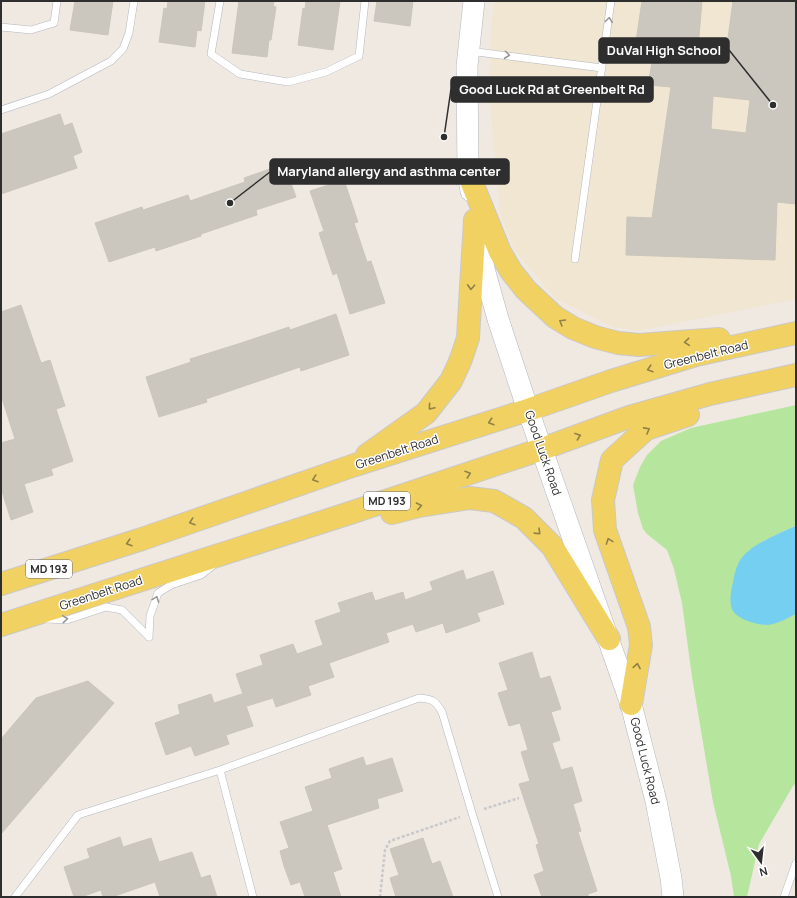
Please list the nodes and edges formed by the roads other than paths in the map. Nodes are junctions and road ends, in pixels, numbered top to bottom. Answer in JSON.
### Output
{"nodes":[{"id":1,"x":57,"y":1,"type":"edge"},
{"id":2,"x":134,"y":1,"type":"edge"},
{"id":3,"x":220,"y":1,"type":"edge"},
{"id":4,"x":364,"y":1,"type":"edge"},
{"id":5,"x":474,"y":1,"type":"edge"},
{"id":6,"x":611,"y":1,"type":"edge"},
{"id":7,"x":1,"y":27,"type":"edge"},
{"id":8,"x":469,"y":50,"type":"junction"},
{"id":9,"x":602,"y":68,"type":"junction"},
{"id":10,"x":1,"y":110,"type":"edge"},
{"id":11,"x":468,"y":173,"type":"junction"},
{"id":12,"x":475,"y":220,"type":"junction"},
{"id":13,"x":575,"y":259,"type":"dead end"},
{"id":14,"x":796,"y":333,"type":"edge"},
{"id":15,"x":796,"y":375,"type":"edge"},
{"id":16,"x":796,"y":389,"type":"edge"},
{"id":17,"x":528,"y":410,"type":"junction"},
{"id":18,"x":542,"y":449,"type":"junction"},
{"id":19,"x":352,"y":466,"type":"junction"},
{"id":20,"x":231,"y":552,"type":"junction"},
{"id":21,"x":1,"y":584,"type":"edge"},
{"id":22,"x":27,"y":617,"type":"junction"},
{"id":23,"x":1,"y":625,"type":"edge"},
{"id":24,"x":608,"y":639,"type":"junction"},
{"id":25,"x":631,"y":704,"type":"junction"},
{"id":26,"x":220,"y":770,"type":"junction"},
{"id":27,"x":796,"y":863,"type":"edge"},
{"id":28,"x":14,"y":897,"type":"edge"},
{"id":29,"x":253,"y":897,"type":"edge"},
{"id":30,"x":498,"y":897,"type":"edge"},
{"id":31,"x":673,"y":897,"type":"edge"},
{"id":32,"x":784,"y":897,"type":"edge"}],
"edges":[{"from":1,"to":7,"type":"lane"},
{"from":2,"to":10,"type":"lane"},
{"from":3,"to":4,"type":"lane"},
{"from":5,"to":8,"type":"main road","name":"Good Luck Road"},
{"from":9,"to":6,"type":"lane","one_way":true},
{"from":8,"to":9,"type":"lane","one_way":true},
{"from":8,"to":11,"type":"main road","name":"Good Luck Road"},
{"from":9,"to":13,"type":"lane"},
{"from":11,"to":12,"type":"main road","name":"Good Luck Road"},
{"from":14,"to":11,"type":"main road","one_way":true},
{"from":12,"to":17,"type":"main road","name":"Good Luck Road"},
{"from":12,"to":19,"type":"main road","one_way":true},
{"from":14,"to":17,"type":"main road","name":"Greenbelt Road","number":"MD 193","one_way":true},
{"from":18,"to":15,"type":"main road","name":"Greenbelt Road","number":"MD 193","one_way":true},
{"from":25,"to":16,"type":"main road","one_way":true},
{"from":17,"to":18,"type":"main road","name":"Good Luck Road"},
{"from":17,"to":19,"type":"main road","name":"Greenbelt Road","number":"MD 193","one_way":true},
{"from":20,"to":18,"type":"main road","name":"Greenbelt Road","number":"MD 193","one_way":true},
{"from":18,"to":24,"type":"main road","name":"Good Luck Road"},
{"from":19,"to":21,"type":"main road","name":"Greenbelt Road","number":"MD 193","one_way":true},
{"from":20,"to":22,"type":"main road","name":"Greenbelt Road","number":"MD 193"},
{"from":22,"to":20,"type":"lane","one_way":true},
{"from":20,"to":24,"type":"main road","one_way":true},
{"from":22,"to":23,"type":"main road","name":"Greenbelt Road","number":"MD 193"},
{"from":24,"to":25,"type":"main road","name":"Good Luck Road"},
{"from":25,"to":31,"type":"main road","name":"Good Luck Road"},
{"from":26,"to":28,"type":"lane"},
{"from":26,"to":29,"type":"lane"},
{"from":26,"to":30,"type":"lane"},
{"from":27,"to":32,"type":"lane"}]}
